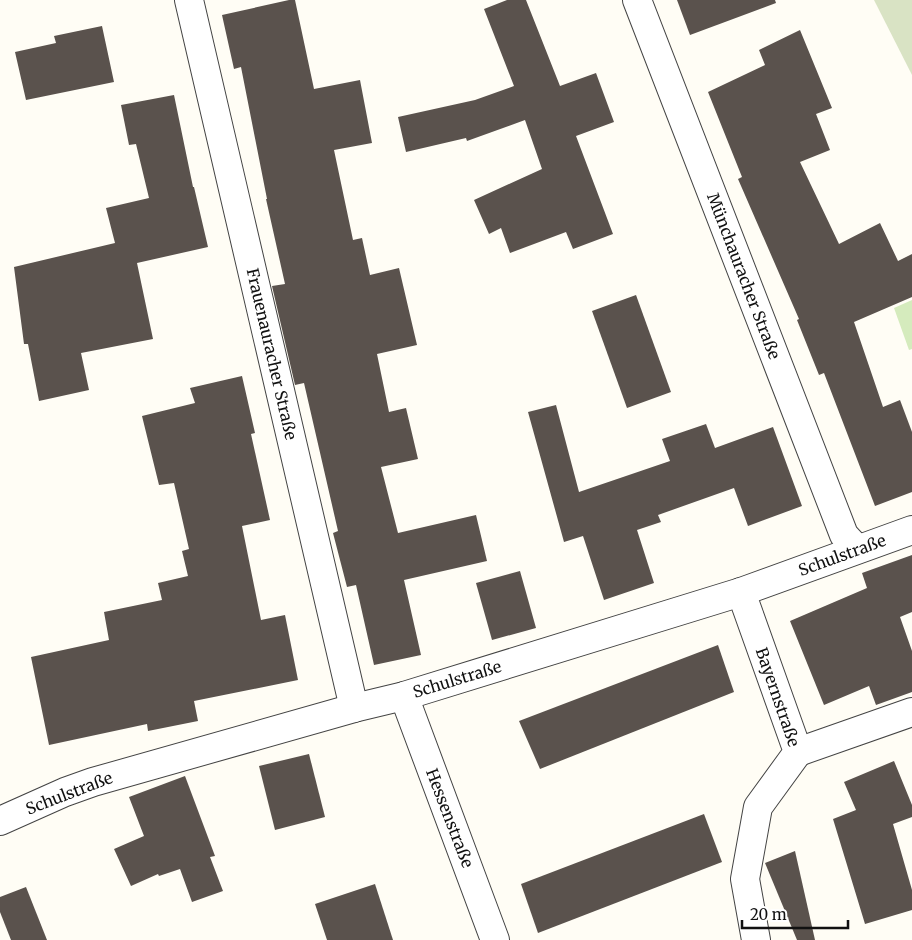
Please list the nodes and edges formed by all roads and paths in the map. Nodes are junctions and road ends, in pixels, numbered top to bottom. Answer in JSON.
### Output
{"nodes":[{"id":1,"x":190,"y":0,"type":"edge"},
{"id":2,"x":637,"y":0,"type":"edge"},
{"id":3,"x":912,"y":530,"type":"edge"},
{"id":4,"x":857,"y":549,"type":"junction"},
{"id":5,"x":741,"y":592,"type":"junction"},
{"id":6,"x":404,"y":696,"type":"junction"},
{"id":7,"x":354,"y":708,"type":"junction"},
{"id":8,"x":912,"y":712,"type":"edge"},
{"id":9,"x":798,"y":752,"type":"junction"},
{"id":10,"x":0,"y":820,"type":"edge"},
{"id":11,"x":495,"y":940,"type":"edge"},
{"id":12,"x":756,"y":940,"type":"edge"}],
"edges":[{"from":1,"to":7,"type":"street","name":"Frauenauracher Straße"},
{"from":2,"to":4,"type":"street","name":"Münchauracher Straße"},
{"from":3,"to":4,"type":"street","name":"Schulstraße"},
{"from":4,"to":5,"type":"street","name":"Schulstraße"},
{"from":5,"to":6,"type":"street","name":"Schulstraße"},
{"from":5,"to":9,"type":"street","name":"Bayernstraße"},
{"from":6,"to":7,"type":"street","name":"Schulstraße"},
{"from":6,"to":11,"type":"street","name":"Hessenstraße"},
{"from":7,"to":10,"type":"street","name":"Schulstraße"},
{"from":8,"to":9,"type":"street"},
{"from":9,"to":12,"type":"street","name":"Bayernstraße"}]}
